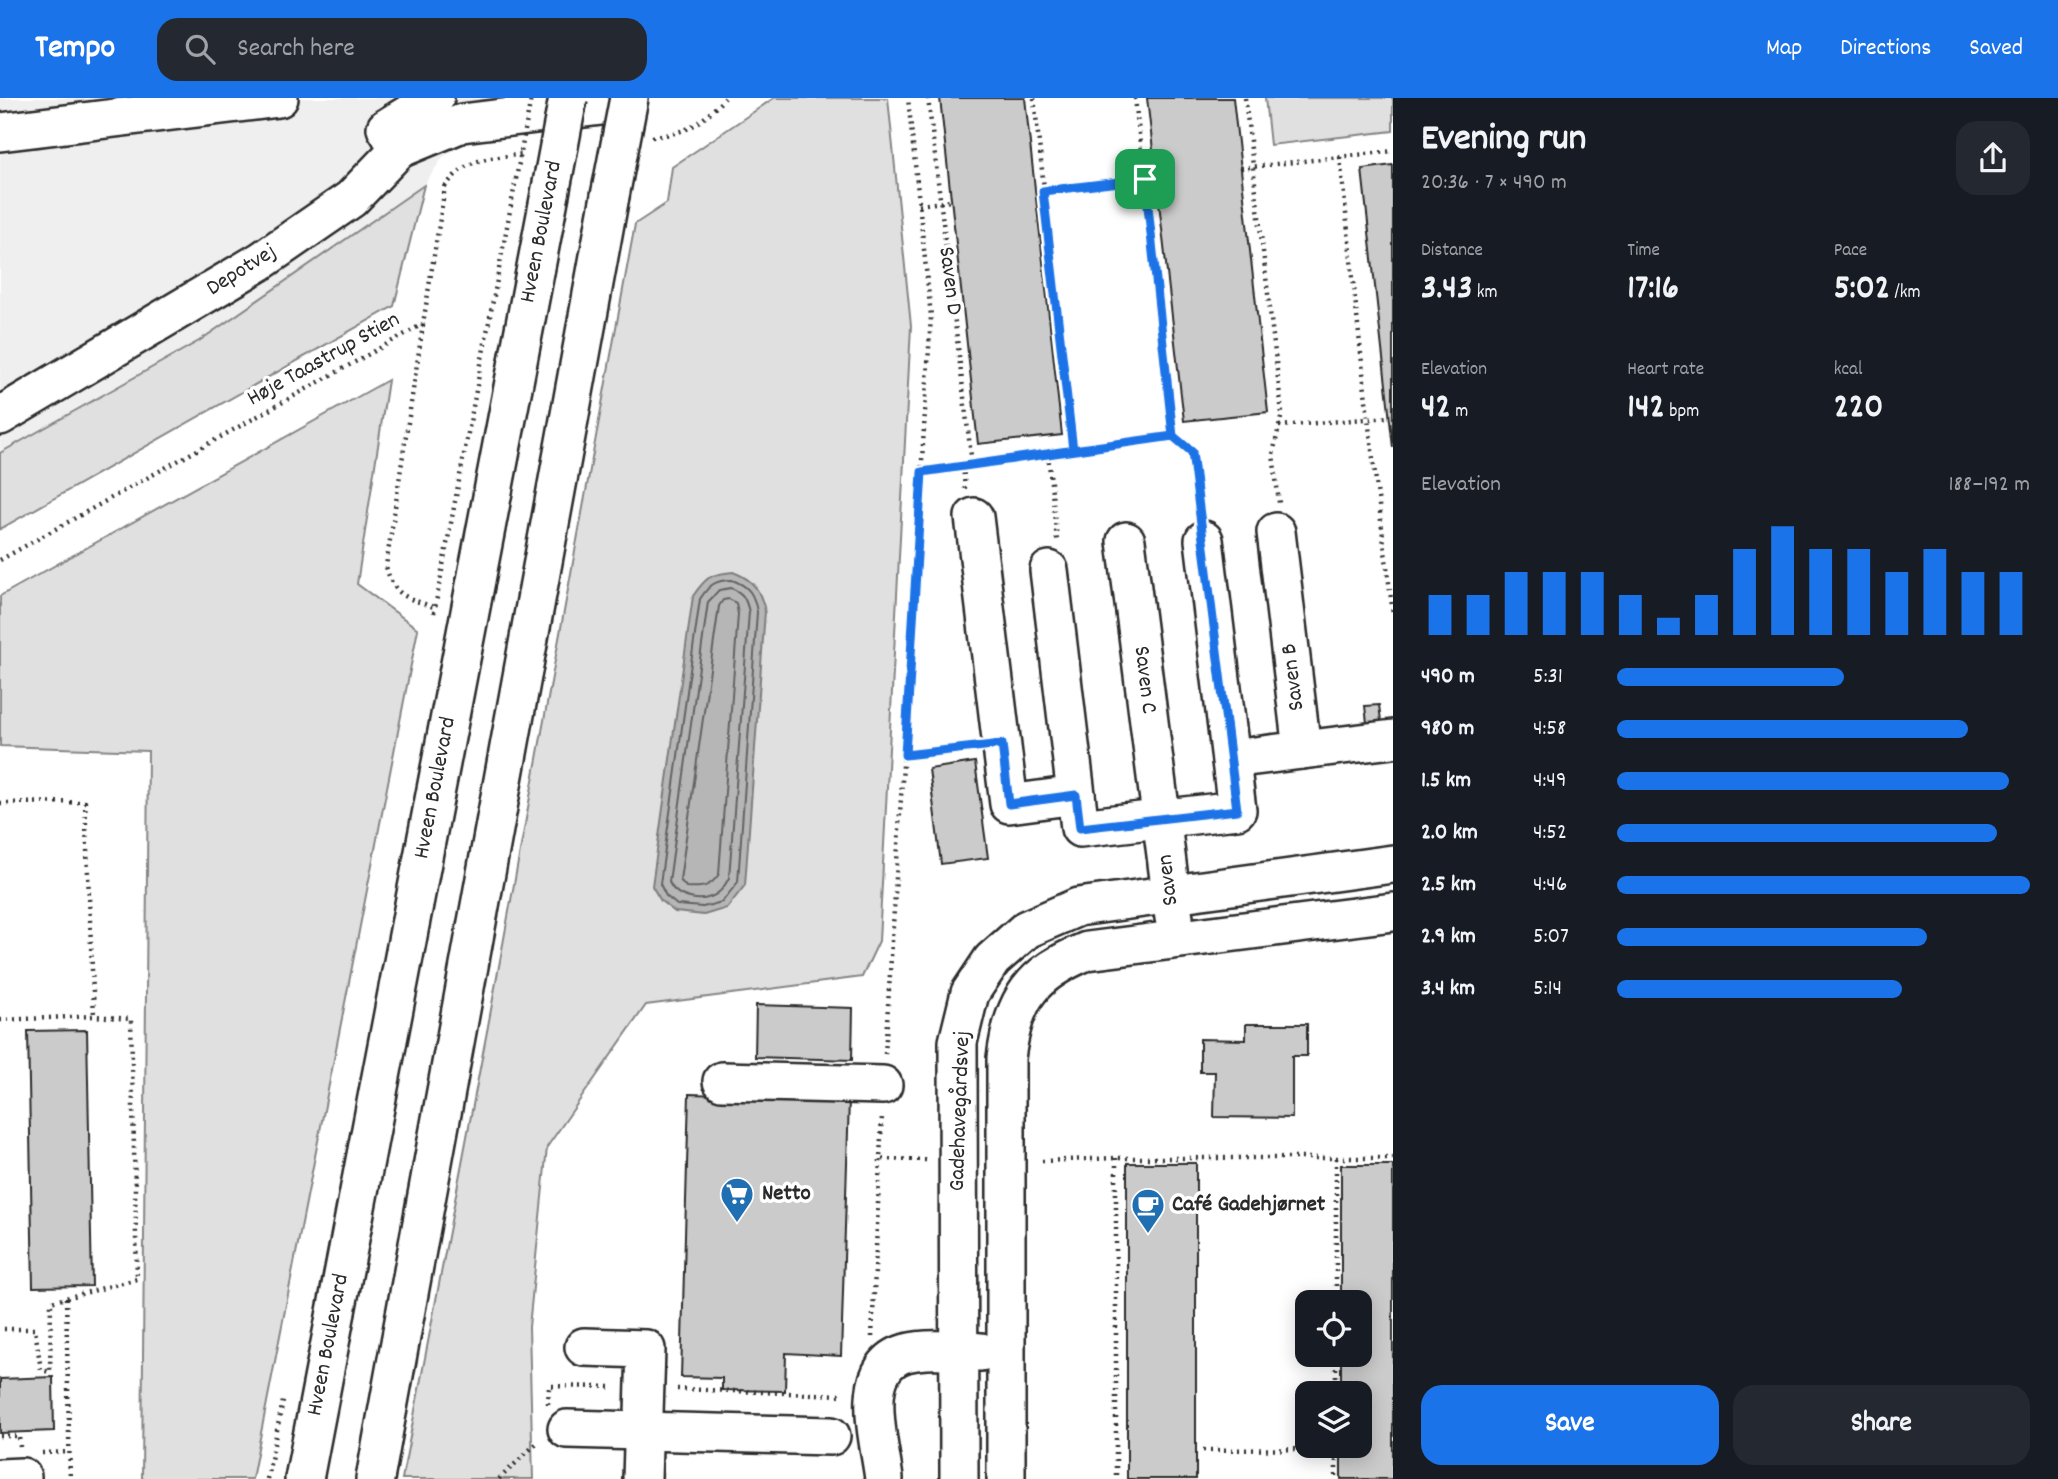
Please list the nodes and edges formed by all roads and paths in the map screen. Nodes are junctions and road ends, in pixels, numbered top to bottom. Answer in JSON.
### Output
{"nodes":[{"id":1,"x":279,"y":98,"type":"edge"},
{"id":2,"x":435,"y":98,"type":"edge"},
{"id":3,"x":531,"y":98,"type":"edge"},
{"id":4,"x":568,"y":98,"type":"edge"},
{"id":5,"x":629,"y":98,"type":"edge"},
{"id":6,"x":726,"y":98,"type":"edge"},
{"id":7,"x":908,"y":98,"type":"edge"},
{"id":8,"x":928,"y":98,"type":"edge"},
{"id":9,"x":1034,"y":98,"type":"edge"},
{"id":10,"x":1135,"y":98,"type":"edge"},
{"id":11,"x":1245,"y":98,"type":"edge"},
{"id":12,"x":240,"y":100,"type":"edge"},
{"id":13,"x":0,"y":132,"type":"edge"},
{"id":14,"x":392,"y":139,"type":"junction"},
{"id":15,"x":639,"y":139,"type":"dead end"},
{"id":16,"x":1393,"y":151,"type":"edge"},
{"id":17,"x":1340,"y":157,"type":"junction"},
{"id":18,"x":543,"y":163,"type":"junction"},
{"id":19,"x":1253,"y":166,"type":"junction"},
{"id":20,"x":1241,"y":168,"type":"dead end"},
{"id":21,"x":1157,"y":177,"type":"dead end"},
{"id":22,"x":1145,"y":179,"type":"junction"},
{"id":23,"x":1043,"y":191,"type":"junction"},
{"id":24,"x":1035,"y":192,"type":"dead end"},
{"id":25,"x":951,"y":201,"type":"dead end"},
{"id":26,"x":939,"y":203,"type":"junction"},
{"id":27,"x":919,"y":205,"type":"junction"},
{"id":28,"x":423,"y":324,"type":"junction"},
{"id":29,"x":0,"y":416,"type":"edge"},
{"id":30,"x":1390,"y":417,"type":"dead end"},
{"id":31,"x":1368,"y":419,"type":"junction"},
{"id":32,"x":1279,"y":426,"type":"junction"},
{"id":33,"x":1173,"y":436,"type":"junction"},
{"id":34,"x":1073,"y":450,"type":"junction"},
{"id":35,"x":1048,"y":454,"type":"junction"},
{"id":36,"x":972,"y":464,"type":"junction"},
{"id":37,"x":922,"y":472,"type":"junction"},
{"id":38,"x":974,"y":517,"type":"dead end"},
{"id":39,"x":1276,"y":532,"type":"joint"},
{"id":40,"x":1204,"y":540,"type":"joint"},
{"id":41,"x":1126,"y":541,"type":"dead end"},
{"id":42,"x":0,"y":560,"type":"edge"},
{"id":43,"x":1049,"y":570,"type":"joint"},
{"id":44,"x":1393,"y":614,"type":"edge"},
{"id":45,"x":1393,"y":739,"type":"edge"},
{"id":46,"x":1002,"y":744,"type":"junction"},
{"id":47,"x":1303,"y":750,"type":"junction"},
{"id":48,"x":905,"y":755,"type":"junction"},
{"id":49,"x":1231,"y":759,"type":"junction"},
{"id":50,"x":1076,"y":795,"type":"junction"},
{"id":51,"x":0,"y":803,"type":"edge"},
{"id":52,"x":1162,"y":819,"type":"junction"},
{"id":53,"x":1393,"y":864,"type":"edge"},
{"id":54,"x":1171,"y":893,"type":"junction"},
{"id":55,"x":1393,"y":912,"type":"edge"},
{"id":56,"x":1176,"y":940,"type":"junction"},
{"id":57,"x":94,"y":1016,"type":"junction"},
{"id":58,"x":0,"y":1020,"type":"edge"},
{"id":59,"x":722,"y":1081,"type":"dead end"},
{"id":60,"x":883,"y":1084,"type":"junction"},
{"id":61,"x":1116,"y":1158,"type":"junction"},
{"id":62,"x":1336,"y":1158,"type":"junction"},
{"id":63,"x":1393,"y":1158,"type":"edge"},
{"id":64,"x":882,"y":1159,"type":"junction"},
{"id":65,"x":926,"y":1160,"type":"dead end"},
{"id":66,"x":1042,"y":1160,"type":"dead end"},
{"id":67,"x":1336,"y":1290,"type":"edge"},
{"id":68,"x":66,"y":1298,"type":"junction"},
{"id":69,"x":0,"y":1329,"type":"edge"},
{"id":70,"x":872,"y":1340,"type":"dead end"},
{"id":71,"x":584,"y":1347,"type":"dead end"},
{"id":72,"x":958,"y":1351,"type":"junction"},
{"id":73,"x":1007,"y":1352,"type":"junction"},
{"id":74,"x":847,"y":1385,"type":"dead end"},
{"id":75,"x":645,"y":1388,"type":"junction"},
{"id":76,"x":554,"y":1423,"type":"junction"},
{"id":77,"x":643,"y":1431,"type":"junction"},
{"id":78,"x":831,"y":1436,"type":"dead end"},
{"id":79,"x":1295,"y":1449,"type":"edge"},
{"id":80,"x":1203,"y":1450,"type":"dead end"},
{"id":81,"x":1336,"y":1458,"type":"edge"},
{"id":82,"x":70,"y":1479,"type":"edge"},
{"id":83,"x":304,"y":1479,"type":"edge"},
{"id":84,"x":375,"y":1479,"type":"edge"},
{"id":85,"x":499,"y":1479,"type":"edge"},
{"id":86,"x":642,"y":1479,"type":"edge"},
{"id":87,"x":884,"y":1479,"type":"edge"},
{"id":88,"x":959,"y":1479,"type":"edge"},
{"id":89,"x":1006,"y":1479,"type":"edge"},
{"id":90,"x":1116,"y":1479,"type":"edge"},
{"id":91,"x":1336,"y":1479,"type":"edge"}],
"edges":[{"from":1,"to":12,"type":"street"},
{"from":2,"to":14,"type":"street","name":"Depotvej"},
{"from":3,"to":28,"type":"path","bridge":true},
{"from":4,"to":18,"type":"street","name":"Hveen Boulevard","bridge":true},
{"from":5,"to":14,"type":"street"},
{"from":5,"to":84,"type":"street","bridge":true},
{"from":6,"to":15,"type":"path"},
{"from":7,"to":27,"type":"path"},
{"from":8,"to":26,"type":"path","name":"Saven D"},
{"from":9,"to":23,"type":"path"},
{"from":10,"to":22,"type":"path"},
{"from":11,"to":19,"type":"path"},
{"from":12,"to":13,"type":"street"},
{"from":14,"to":29,"type":"street","name":"Depotvej"},
{"from":16,"to":17,"type":"path"},
{"from":17,"to":19,"type":"path"},
{"from":17,"to":31,"type":"path"},
{"from":18,"to":28,"type":"path","name":"Høje Taastrup Stien"},
{"from":18,"to":83,"type":"street","name":"Hveen Boulevard"},
{"from":19,"to":20,"type":"path"},
{"from":19,"to":32,"type":"path"},
{"from":21,"to":22,"type":"path"},
{"from":22,"to":23,"type":"path"},
{"from":22,"to":33,"type":"path"},
{"from":23,"to":24,"type":"path"},
{"from":23,"to":34,"type":"path"},
{"from":25,"to":26,"type":"path"},
{"from":26,"to":27,"type":"path"},
{"from":26,"to":36,"type":"path","name":"Saven D"},
{"from":27,"to":37,"type":"path"},
{"from":28,"to":42,"type":"path","name":"Høje Taastrup Stien"},
{"from":30,"to":31,"type":"path"},
{"from":31,"to":32,"type":"path"},
{"from":31,"to":44,"type":"path"},
{"from":32,"to":39,"type":"path"},
{"from":33,"to":34,"type":"path"},
{"from":33,"to":40,"type":"path"},
{"from":34,"to":35,"type":"path"},
{"from":35,"to":36,"type":"path"},
{"from":35,"to":43,"type":"path"},
{"from":36,"to":37,"type":"path"},
{"from":37,"to":48,"type":"path"},
{"from":38,"to":46,"type":"street"},
{"from":39,"to":47,"type":"street","name":"Saven B"},
{"from":40,"to":49,"type":"street"},
{"from":41,"to":52,"type":"street","name":"Saven C"},
{"from":43,"to":50,"type":"street"},
{"from":45,"to":47,"type":"street"},
{"from":46,"to":48,"type":"path"},
{"from":46,"to":50,"type":"street"},
{"from":47,"to":49,"type":"street"},
{"from":48,"to":60,"type":"path"},
{"from":49,"to":52,"type":"street"},
{"from":50,"to":52,"type":"street"},
{"from":51,"to":57,"type":"path"},
{"from":52,"to":54,"type":"street","name":"Saven"},
{"from":53,"to":54,"type":"street","name":"Gadehavegårdsvej"},
{"from":54,"to":56,"type":"street","name":"Saven"},
{"from":54,"to":72,"type":"street","name":"Gadehavegårdsvej"},
{"from":55,"to":56,"type":"street","name":"Gadehavegårdsvej"},
{"from":56,"to":73,"type":"street","name":"Gadehavegårdsvej"},
{"from":57,"to":58,"type":"path"},
{"from":57,"to":68,"type":"path"},
{"from":59,"to":60,"type":"street"},
{"from":60,"to":64,"type":"path"},
{"from":61,"to":62,"type":"path"},
{"from":61,"to":66,"type":"path"},
{"from":61,"to":90,"type":"path"},
{"from":62,"to":63,"type":"path"},
{"from":62,"to":67,"type":"path"},
{"from":64,"to":65,"type":"path"},
{"from":64,"to":70,"type":"path"},
{"from":68,"to":69,"type":"path"},
{"from":68,"to":82,"type":"path"},
{"from":71,"to":75,"type":"street"},
{"from":72,"to":73,"type":"street"},
{"from":72,"to":87,"type":"street"},
{"from":72,"to":88,"type":"street","name":"Gadehavegårdsvej"},
{"from":73,"to":89,"type":"street","name":"Gadehavegårdsvej"},
{"from":74,"to":75,"type":"path"},
{"from":75,"to":76,"type":"path"},
{"from":75,"to":77,"type":"street"},
{"from":76,"to":77,"type":"street"},
{"from":76,"to":85,"type":"path"},
{"from":77,"to":78,"type":"street"},
{"from":77,"to":86,"type":"street"},
{"from":79,"to":80,"type":"path"},
{"from":81,"to":91,"type":"path"}]}
